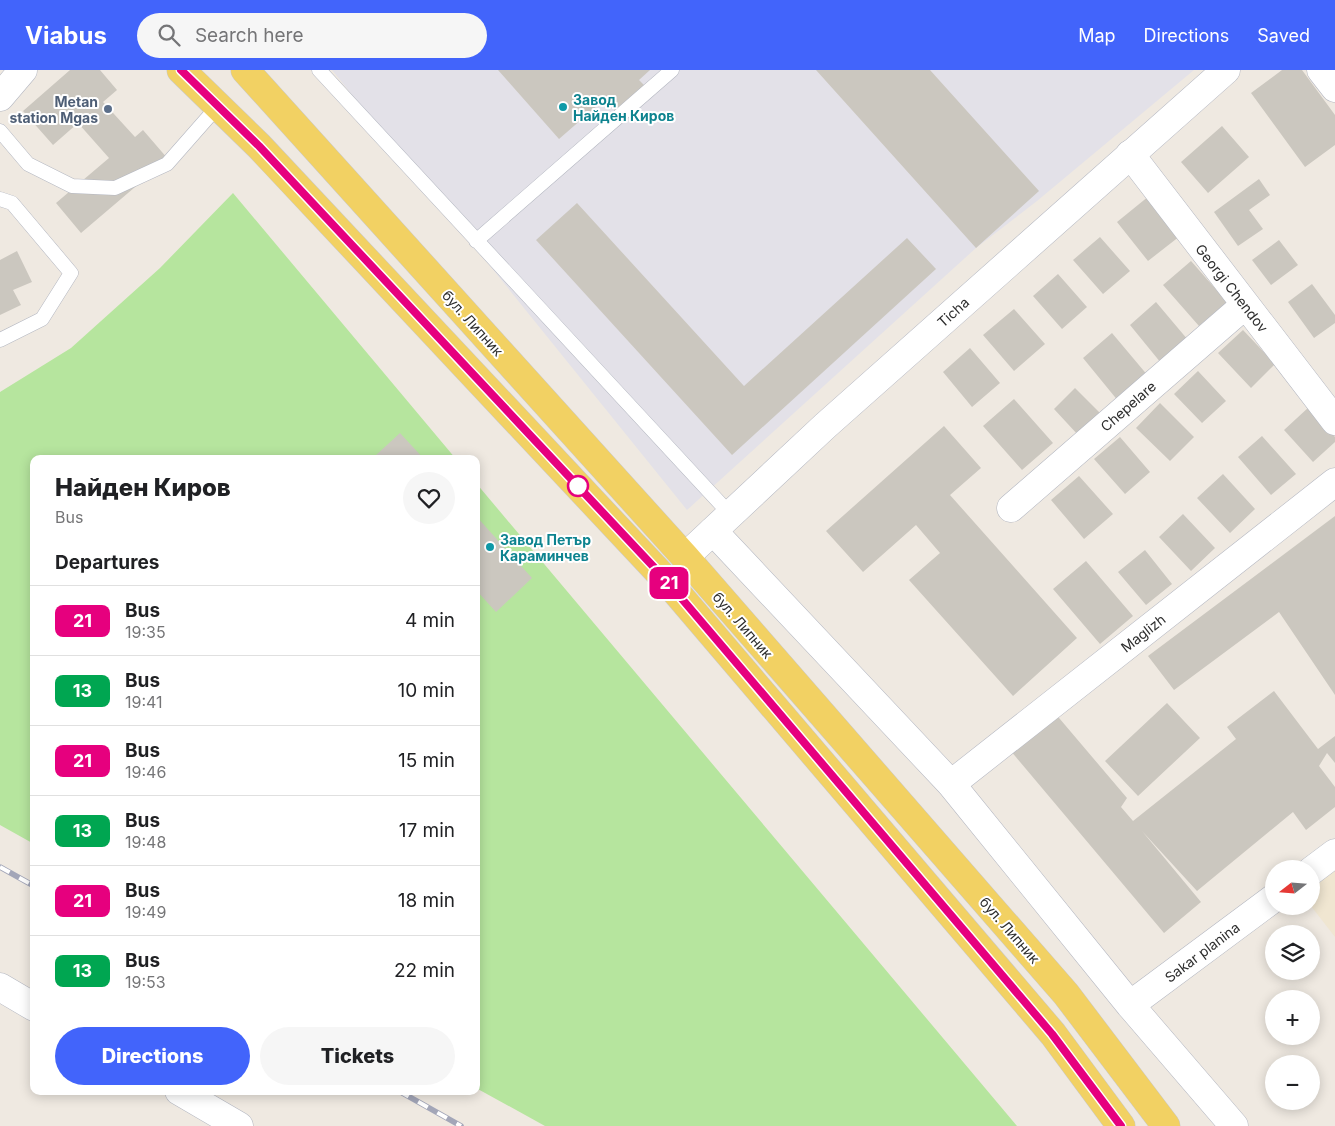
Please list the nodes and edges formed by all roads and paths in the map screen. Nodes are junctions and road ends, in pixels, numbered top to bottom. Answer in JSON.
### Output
{"nodes":[{"id":1,"x":23,"y":70,"type":"edge"},
{"id":2,"x":182,"y":70,"type":"edge"},
{"id":3,"x":245,"y":70,"type":"edge"},
{"id":4,"x":320,"y":70,"type":"edge"},
{"id":5,"x":672,"y":70,"type":"edge"},
{"id":6,"x":1226,"y":70,"type":"edge"},
{"id":7,"x":1321,"y":70,"type":"edge"},
{"id":8,"x":1335,"y":88,"type":"edge"},
{"id":9,"x":0,"y":97,"type":"edge"},
{"id":10,"x":218,"y":106,"type":"junction"},
{"id":11,"x":0,"y":131,"type":"edge"},
{"id":12,"x":1130,"y":154,"type":"junction"},
{"id":13,"x":0,"y":199,"type":"edge"},
{"id":14,"x":476,"y":241,"type":"junction"},
{"id":15,"x":1245,"y":304,"type":"junction"},
{"id":16,"x":0,"y":340,"type":"edge"},
{"id":17,"x":1335,"y":420,"type":"edge"},
{"id":18,"x":1335,"y":482,"type":"edge"},
{"id":19,"x":1011,"y":508,"type":"dead end"},
{"id":20,"x":721,"y":522,"type":"junction"},
{"id":21,"x":685,"y":557,"type":"junction"},
{"id":22,"x":951,"y":784,"type":"junction"},
{"id":23,"x":1335,"y":853,"type":"edge"},
{"id":24,"x":1320,"y":864,"type":"edge"},
{"id":25,"x":1265,"y":905,"type":"edge"},
{"id":26,"x":0,"y":987,"type":"edge"},
{"id":27,"x":30,"y":1005,"type":"edge"},
{"id":28,"x":1130,"y":1005,"type":"junction"},
{"id":29,"x":186,"y":1095,"type":"edge"},
{"id":30,"x":239,"y":1126,"type":"edge"},
{"id":31,"x":1121,"y":1126,"type":"edge"},
{"id":32,"x":1166,"y":1126,"type":"edge"},
{"id":33,"x":1234,"y":1126,"type":"edge"}],
"edges":[{"from":1,"to":9,"type":"street"},
{"from":2,"to":10,"type":"main road","name":"бул. Липник"},
{"from":3,"to":21,"type":"main road","name":"бул. Липник"},
{"from":4,"to":14,"type":"lane"},
{"from":5,"to":14,"type":"lane"},
{"from":6,"to":12,"type":"street","name":"Ticha"},
{"from":7,"to":8,"type":"street"},
{"from":10,"to":11,"type":"lane"},
{"from":10,"to":31,"type":"main road","name":"бул. Липник"},
{"from":12,"to":15,"type":"street","name":"Georgi Chendov"},
{"from":12,"to":20,"type":"street","name":"Ticha"},
{"from":13,"to":16,"type":"lane"},
{"from":14,"to":20,"type":"lane"},
{"from":15,"to":17,"type":"street","name":"Georgi Chendov"},
{"from":15,"to":19,"type":"street","name":"Chepelare"},
{"from":18,"to":22,"type":"street","name":"Maglizh"},
{"from":20,"to":21,"type":"street","name":"Ticha"},
{"from":20,"to":22,"type":"street"},
{"from":21,"to":32,"type":"main road","name":"бул. Липник"},
{"from":22,"to":28,"type":"street"},
{"from":23,"to":24,"type":"street"},
{"from":25,"to":28,"type":"street","name":"Sakar planina"},
{"from":26,"to":27,"type":"street"},
{"from":28,"to":33,"type":"street"},
{"from":29,"to":30,"type":"street"}]}
